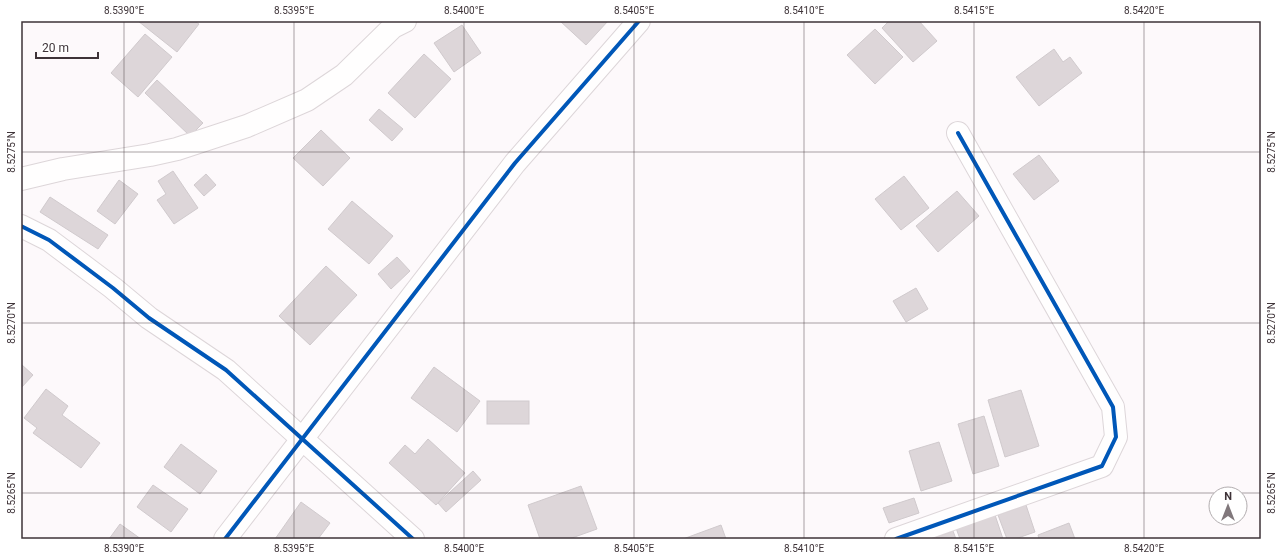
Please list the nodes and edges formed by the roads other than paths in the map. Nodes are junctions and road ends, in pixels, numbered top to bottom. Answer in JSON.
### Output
{"nodes":[{"id":1,"x":405,"y":21,"type":"edge"},
{"id":2,"x":639,"y":21,"type":"edge"},
{"id":3,"x":958,"y":133,"type":"dead end"},
{"id":4,"x":21,"y":179,"type":"edge"},
{"id":5,"x":21,"y":226,"type":"edge"},
{"id":6,"x":302,"y":438,"type":"junction"},
{"id":7,"x":225,"y":539,"type":"edge"},
{"id":8,"x":413,"y":539,"type":"edge"},
{"id":9,"x":896,"y":539,"type":"edge"}],
"edges":[{"from":1,"to":4,"type":"street"},
{"from":2,"to":6,"type":"street"},
{"from":3,"to":9,"type":"street"},
{"from":5,"to":6,"type":"street"},
{"from":6,"to":7,"type":"street"},
{"from":6,"to":8,"type":"street"}]}
